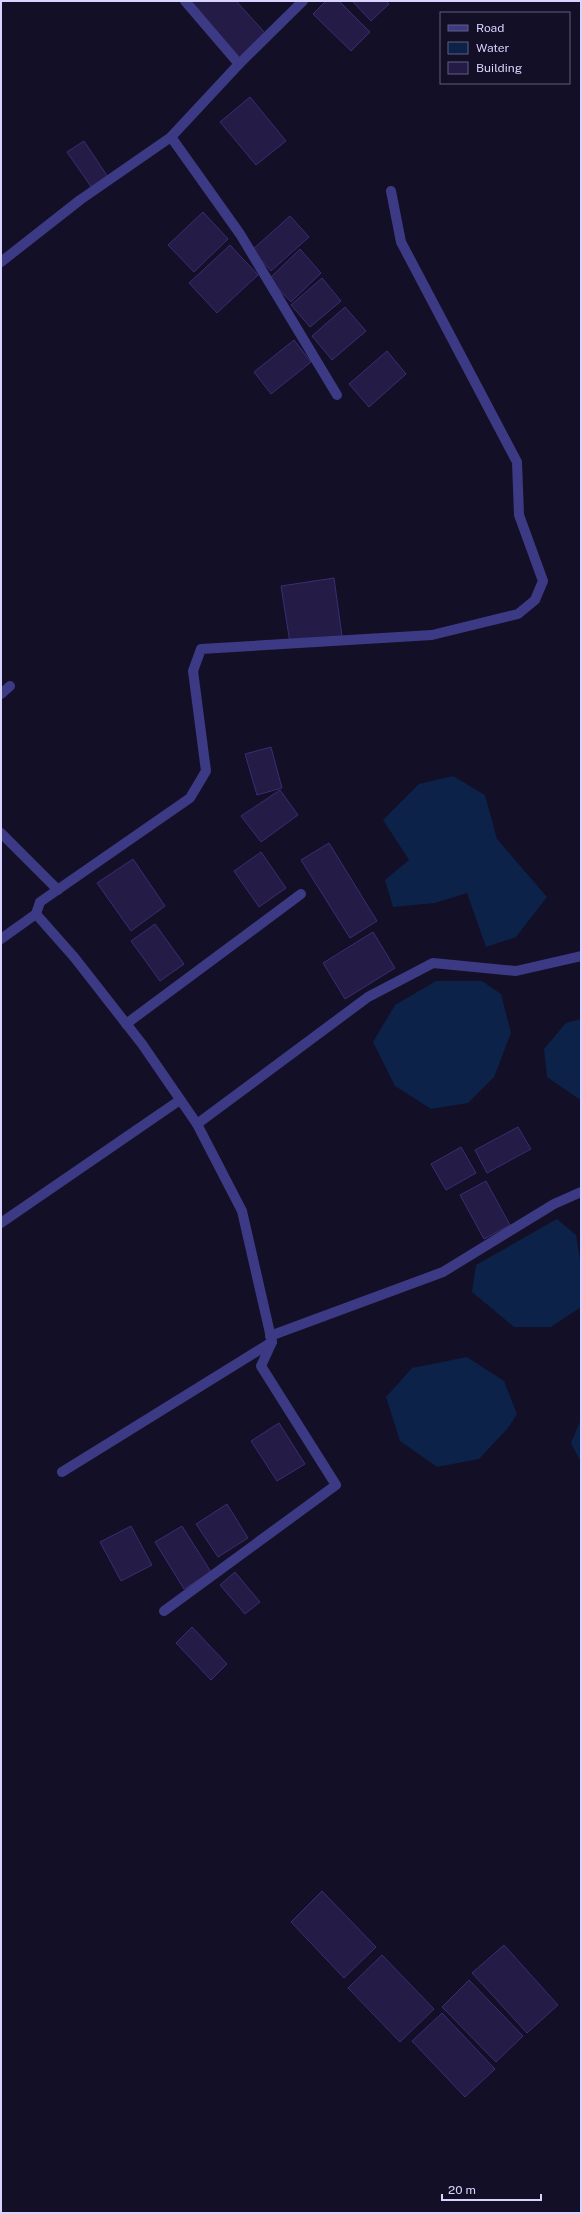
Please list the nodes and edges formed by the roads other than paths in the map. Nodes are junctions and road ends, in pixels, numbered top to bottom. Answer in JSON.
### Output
{"nodes":[{"id":1,"x":185,"y":1,"type":"edge"},
{"id":2,"x":303,"y":1,"type":"edge"},
{"id":3,"x":239,"y":64,"type":"junction"},
{"id":4,"x":171,"y":137,"type":"junction"},
{"id":5,"x":391,"y":191,"type":"dead end"},
{"id":6,"x":1,"y":262,"type":"edge"},
{"id":7,"x":337,"y":395,"type":"dead end"},
{"id":8,"x":10,"y":686,"type":"dead end"},
{"id":9,"x":1,"y":694,"type":"edge"},
{"id":10,"x":1,"y":834,"type":"edge"},
{"id":11,"x":58,"y":890,"type":"junction"},
{"id":12,"x":301,"y":894,"type":"dead end"},
{"id":13,"x":36,"y":914,"type":"junction"},
{"id":14,"x":1,"y":939,"type":"edge"},
{"id":15,"x":581,"y":956,"type":"edge"},
{"id":16,"x":126,"y":1024,"type":"junction"},
{"id":17,"x":180,"y":1100,"type":"junction"},
{"id":18,"x":197,"y":1124,"type":"junction"},
{"id":19,"x":581,"y":1192,"type":"edge"},
{"id":20,"x":1,"y":1222,"type":"edge"},
{"id":21,"x":271,"y":1339,"type":"junction"},
{"id":22,"x":62,"y":1472,"type":"dead end"},
{"id":23,"x":164,"y":1611,"type":"dead end"}],
"edges":[{"from":1,"to":3,"type":"street"},
{"from":2,"to":3,"type":"street"},
{"from":3,"to":4,"type":"street"},
{"from":4,"to":6,"type":"street"},
{"from":4,"to":7,"type":"street"},
{"from":5,"to":11,"type":"street"},
{"from":8,"to":9,"type":"street"},
{"from":10,"to":11,"type":"street"},
{"from":11,"to":13,"type":"street"},
{"from":12,"to":16,"type":"street"},
{"from":13,"to":14,"type":"street"},
{"from":13,"to":16,"type":"street"},
{"from":15,"to":18,"type":"street"},
{"from":16,"to":17,"type":"street"},
{"from":17,"to":18,"type":"street"},
{"from":17,"to":20,"type":"street"},
{"from":18,"to":21,"type":"street"},
{"from":19,"to":21,"type":"street"},
{"from":21,"to":22,"type":"street"},
{"from":21,"to":23,"type":"street"}]}
